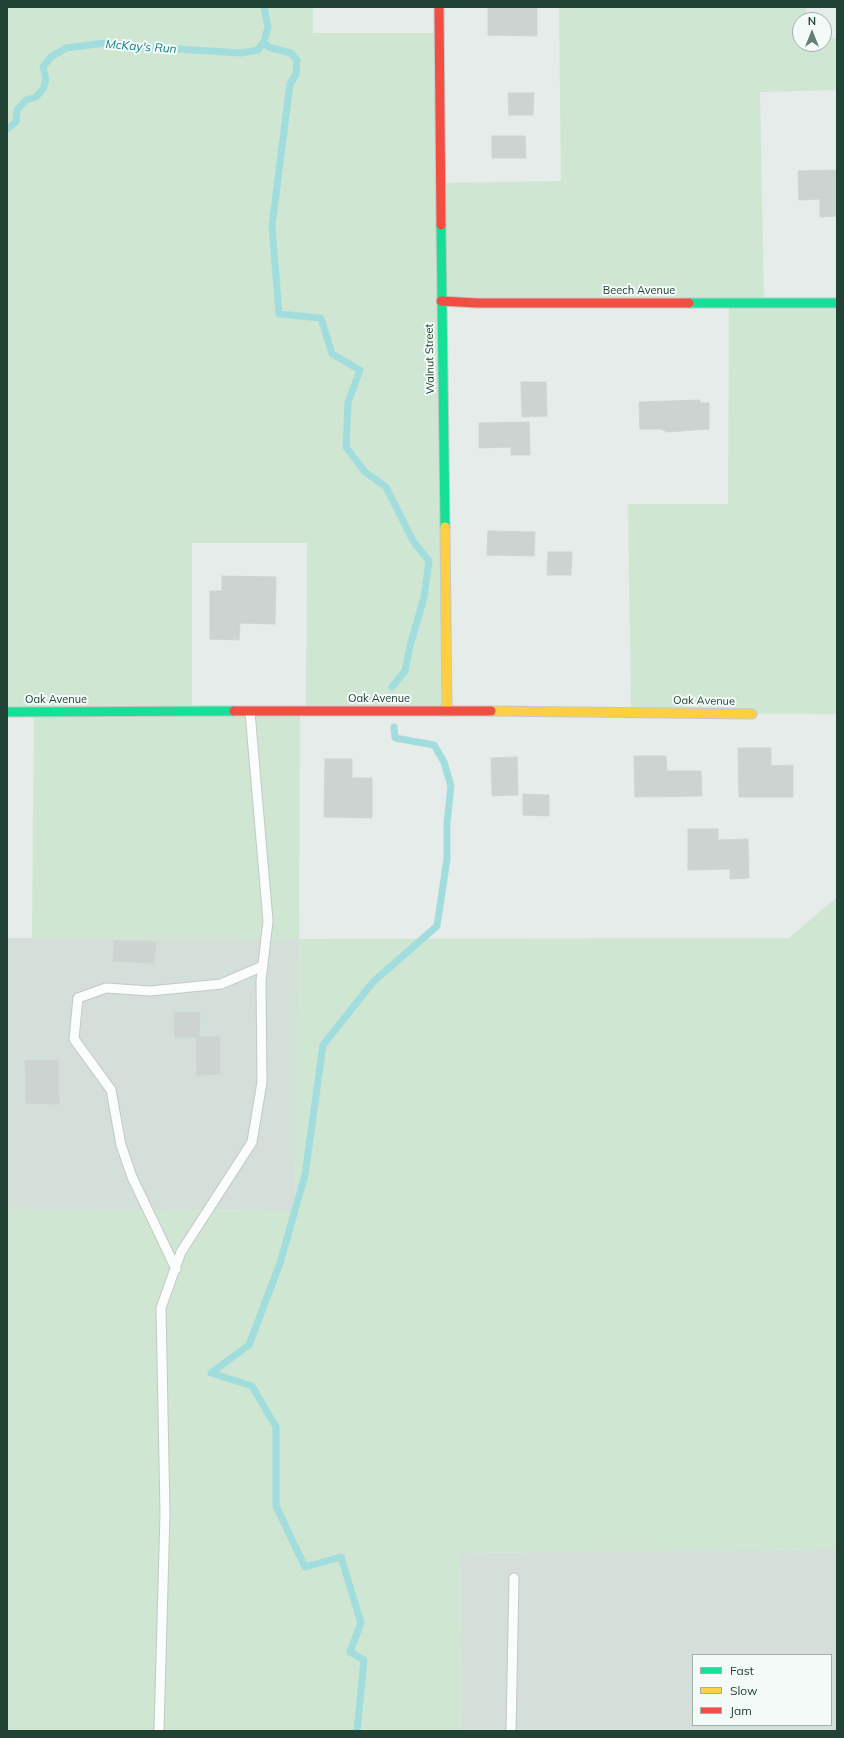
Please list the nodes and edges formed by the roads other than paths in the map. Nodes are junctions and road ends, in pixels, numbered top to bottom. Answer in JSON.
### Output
{"nodes":[{"id":1,"x":439,"y":7,"type":"edge"},
{"id":2,"x":441,"y":301,"type":"junction"},
{"id":3,"x":837,"y":303,"type":"edge"},
{"id":4,"x":447,"y":711,"type":"junction"},
{"id":5,"x":7,"y":712,"type":"edge"},
{"id":6,"x":250,"y":712,"type":"junction"},
{"id":7,"x":752,"y":714,"type":"dead end"},
{"id":8,"x":263,"y":966,"type":"junction"},
{"id":9,"x":176,"y":1269,"type":"junction"},
{"id":10,"x":514,"y":1578,"type":"dead end"},
{"id":11,"x":159,"y":1731,"type":"edge"},
{"id":12,"x":511,"y":1731,"type":"edge"}],
"edges":[{"from":1,"to":2,"type":"street","name":"Walnut Street"},
{"from":2,"to":3,"type":"street","name":"Beech Avenue"},
{"from":2,"to":4,"type":"street","name":"Walnut Street"},
{"from":4,"to":6,"type":"street","name":"Oak Avenue"},
{"from":4,"to":7,"type":"street","name":"Oak Avenue"},
{"from":5,"to":6,"type":"street","name":"Oak Avenue"},
{"from":6,"to":8,"type":"lane"},
{"from":8,"to":9,"type":"lane"},
{"from":8,"to":9,"type":"lane"},
{"from":9,"to":11,"type":"lane"},
{"from":10,"to":12,"type":"lane"}]}
